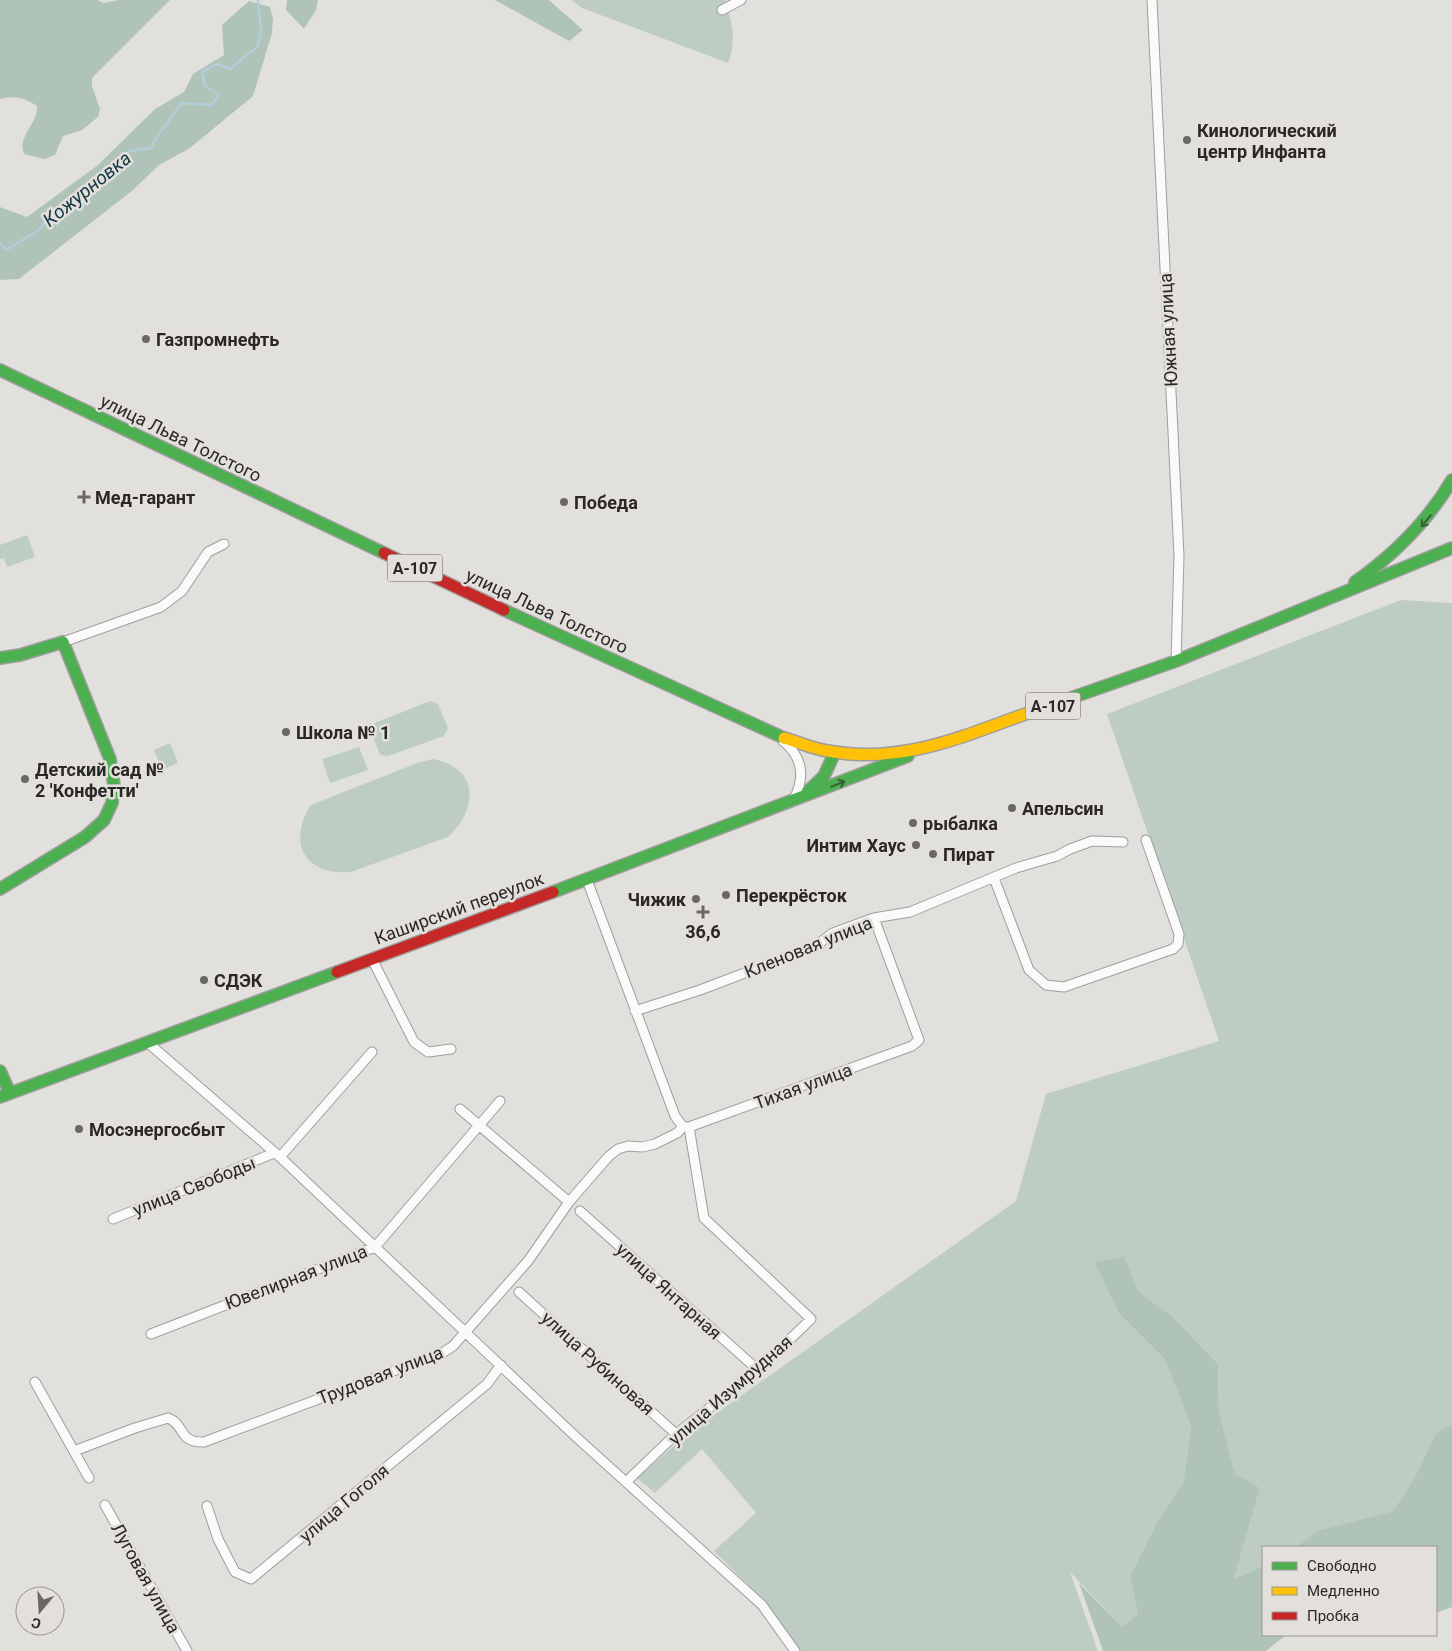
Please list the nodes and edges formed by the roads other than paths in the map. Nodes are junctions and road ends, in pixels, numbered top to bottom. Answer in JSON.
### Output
{"nodes":[{"id":1,"x":741,"y":0,"type":"edge"},
{"id":2,"x":1152,"y":0,"type":"edge"},
{"id":3,"x":722,"y":10,"type":"dead end"},
{"id":4,"x":0,"y":370,"type":"edge"},
{"id":5,"x":1452,"y":480,"type":"edge"},
{"id":6,"x":1452,"y":538,"type":"edge"},
{"id":7,"x":224,"y":544,"type":"dead end"},
{"id":8,"x":1452,"y":548,"type":"edge"},
{"id":9,"x":1452,"y":554,"type":"edge"},
{"id":10,"x":1421,"y":562,"type":"junction"},
{"id":11,"x":1347,"y":587,"type":"junction"},
{"id":12,"x":1291,"y":613,"type":"junction"},
{"id":13,"x":63,"y":642,"type":"junction"},
{"id":14,"x":0,"y":658,"type":"edge"},
{"id":15,"x":1176,"y":661,"type":"junction"},
{"id":16,"x":775,"y":735,"type":"junction"},
{"id":17,"x":930,"y":748,"type":"junction"},
{"id":18,"x":835,"y":752,"type":"junction"},
{"id":19,"x":793,"y":801,"type":"junction"},
{"id":20,"x":1146,"y":840,"type":"dead end"},
{"id":21,"x":1123,"y":842,"type":"dead end"},
{"id":22,"x":994,"y":878,"type":"junction"},
{"id":23,"x":587,"y":880,"type":"junction"},
{"id":24,"x":0,"y":889,"type":"edge"},
{"id":25,"x":874,"y":918,"type":"junction"},
{"id":26,"x":372,"y":959,"type":"junction"},
{"id":27,"x":635,"y":1011,"type":"junction"},
{"id":28,"x":147,"y":1042,"type":"junction"},
{"id":29,"x":450,"y":1049,"type":"dead end"},
{"id":30,"x":372,"y":1052,"type":"dead end"},
{"id":31,"x":0,"y":1072,"type":"edge"},
{"id":32,"x":5,"y":1095,"type":"edge"},
{"id":33,"x":500,"y":1101,"type":"dead end"},
{"id":34,"x":460,"y":1109,"type":"dead end"},
{"id":35,"x":480,"y":1126,"type":"junction"},
{"id":36,"x":686,"y":1127,"type":"junction"},
{"id":37,"x":277,"y":1155,"type":"junction"},
{"id":38,"x":609,"y":1156,"type":"joint"},
{"id":39,"x":569,"y":1202,"type":"junction"},
{"id":40,"x":580,"y":1211,"type":"dead end"},
{"id":41,"x":113,"y":1219,"type":"dead end"},
{"id":42,"x":375,"y":1246,"type":"junction"},
{"id":43,"x":519,"y":1292,"type":"dead end"},
{"id":44,"x":466,"y":1331,"type":"junction"},
{"id":45,"x":151,"y":1334,"type":"dead end"},
{"id":46,"x":501,"y":1365,"type":"junction"},
{"id":47,"x":758,"y":1370,"type":"junction"},
{"id":48,"x":35,"y":1382,"type":"dead end"},
{"id":49,"x":676,"y":1434,"type":"junction"},
{"id":50,"x":74,"y":1452,"type":"junction"},
{"id":51,"x":89,"y":1478,"type":"dead end"},
{"id":52,"x":627,"y":1481,"type":"junction"},
{"id":53,"x":105,"y":1505,"type":"dead end"},
{"id":54,"x":207,"y":1506,"type":"dead end"},
{"id":55,"x":188,"y":1651,"type":"edge"},
{"id":56,"x":795,"y":1651,"type":"edge"}],
"edges":[{"from":1,"to":3,"type":"street"},
{"from":2,"to":15,"type":"street","name":"Южная улица"},
{"from":4,"to":16,"type":"main road","name":"улица Льва Толстого","number":"А-107"},
{"from":5,"to":11,"type":"main road","one_way":true},
{"from":6,"to":11,"type":"main road","number":"А-107"},
{"from":7,"to":13,"type":"street"},
{"from":8,"to":10,"type":"main road","number":"А-107"},
{"from":9,"to":10,"type":"main road"},
{"from":10,"to":12,"type":"main road","number":"А-107"},
{"from":11,"to":12,"type":"main road","number":"А-107"},
{"from":12,"to":15,"type":"main road","number":"А-107"},
{"from":13,"to":14,"type":"main road"},
{"from":13,"to":24,"type":"main road"},
{"from":15,"to":17,"type":"main road","number":"А-107"},
{"from":16,"to":18,"type":"main road","name":"улица Льва Толстого","number":"А-107"},
{"from":16,"to":19,"type":"street"},
{"from":17,"to":18,"type":"main road","name":"улица Льва Толстого","number":"А-107"},
{"from":19,"to":17,"type":"main road","name":"Каширский переулок","one_way":true},
{"from":18,"to":19,"type":"main road"},
{"from":19,"to":23,"type":"main road","name":"Каширский переулок"},
{"from":20,"to":22,"type":"street"},
{"from":21,"to":22,"type":"street","name":"Кленовая улица"},
{"from":22,"to":25,"type":"street","name":"Кленовая улица"},
{"from":23,"to":26,"type":"main road","name":"Каширский переулок"},
{"from":23,"to":27,"type":"street"},
{"from":25,"to":27,"type":"street","name":"Кленовая улица"},
{"from":25,"to":36,"type":"street","name":"Тихая улица"},
{"from":26,"to":28,"type":"main road","name":"Каширский переулок"},
{"from":26,"to":29,"type":"street"},
{"from":27,"to":36,"type":"street"},
{"from":28,"to":32,"type":"main road","name":"Каширский переулок"},
{"from":28,"to":37,"type":"street"},
{"from":30,"to":37,"type":"street","name":"улица Свободы"},
{"from":31,"to":32,"type":"main road"},
{"from":33,"to":35,"type":"street","name":"Ювелирная улица"},
{"from":34,"to":35,"type":"street"},
{"from":35,"to":39,"type":"street"},
{"from":35,"to":42,"type":"street","name":"Ювелирная улица"},
{"from":36,"to":38,"type":"street","name":"Тихая улица"},
{"from":36,"to":47,"type":"street","name":"улица Изумрудная"},
{"from":37,"to":41,"type":"street","name":"улица Свободы"},
{"from":37,"to":42,"type":"street"},
{"from":38,"to":39,"type":"street","name":"Трудовая улица"},
{"from":39,"to":44,"type":"street","name":"Трудовая улица"},
{"from":40,"to":47,"type":"street","name":"улица Янтарная"},
{"from":42,"to":44,"type":"street"},
{"from":42,"to":45,"type":"street","name":"Ювелирная улица"},
{"from":43,"to":49,"type":"street","name":"улица Рубиновая"},
{"from":44,"to":46,"type":"street"},
{"from":44,"to":50,"type":"street","name":"Трудовая улица"},
{"from":46,"to":52,"type":"street"},
{"from":46,"to":54,"type":"street","name":"улица Гоголя"},
{"from":47,"to":49,"type":"street","name":"улица Изумрудная"},
{"from":48,"to":50,"type":"street"},
{"from":49,"to":52,"type":"street","name":"улица Изумрудная"},
{"from":50,"to":51,"type":"street"},
{"from":52,"to":56,"type":"street"},
{"from":53,"to":55,"type":"street","name":"Луговая улица"}]}
